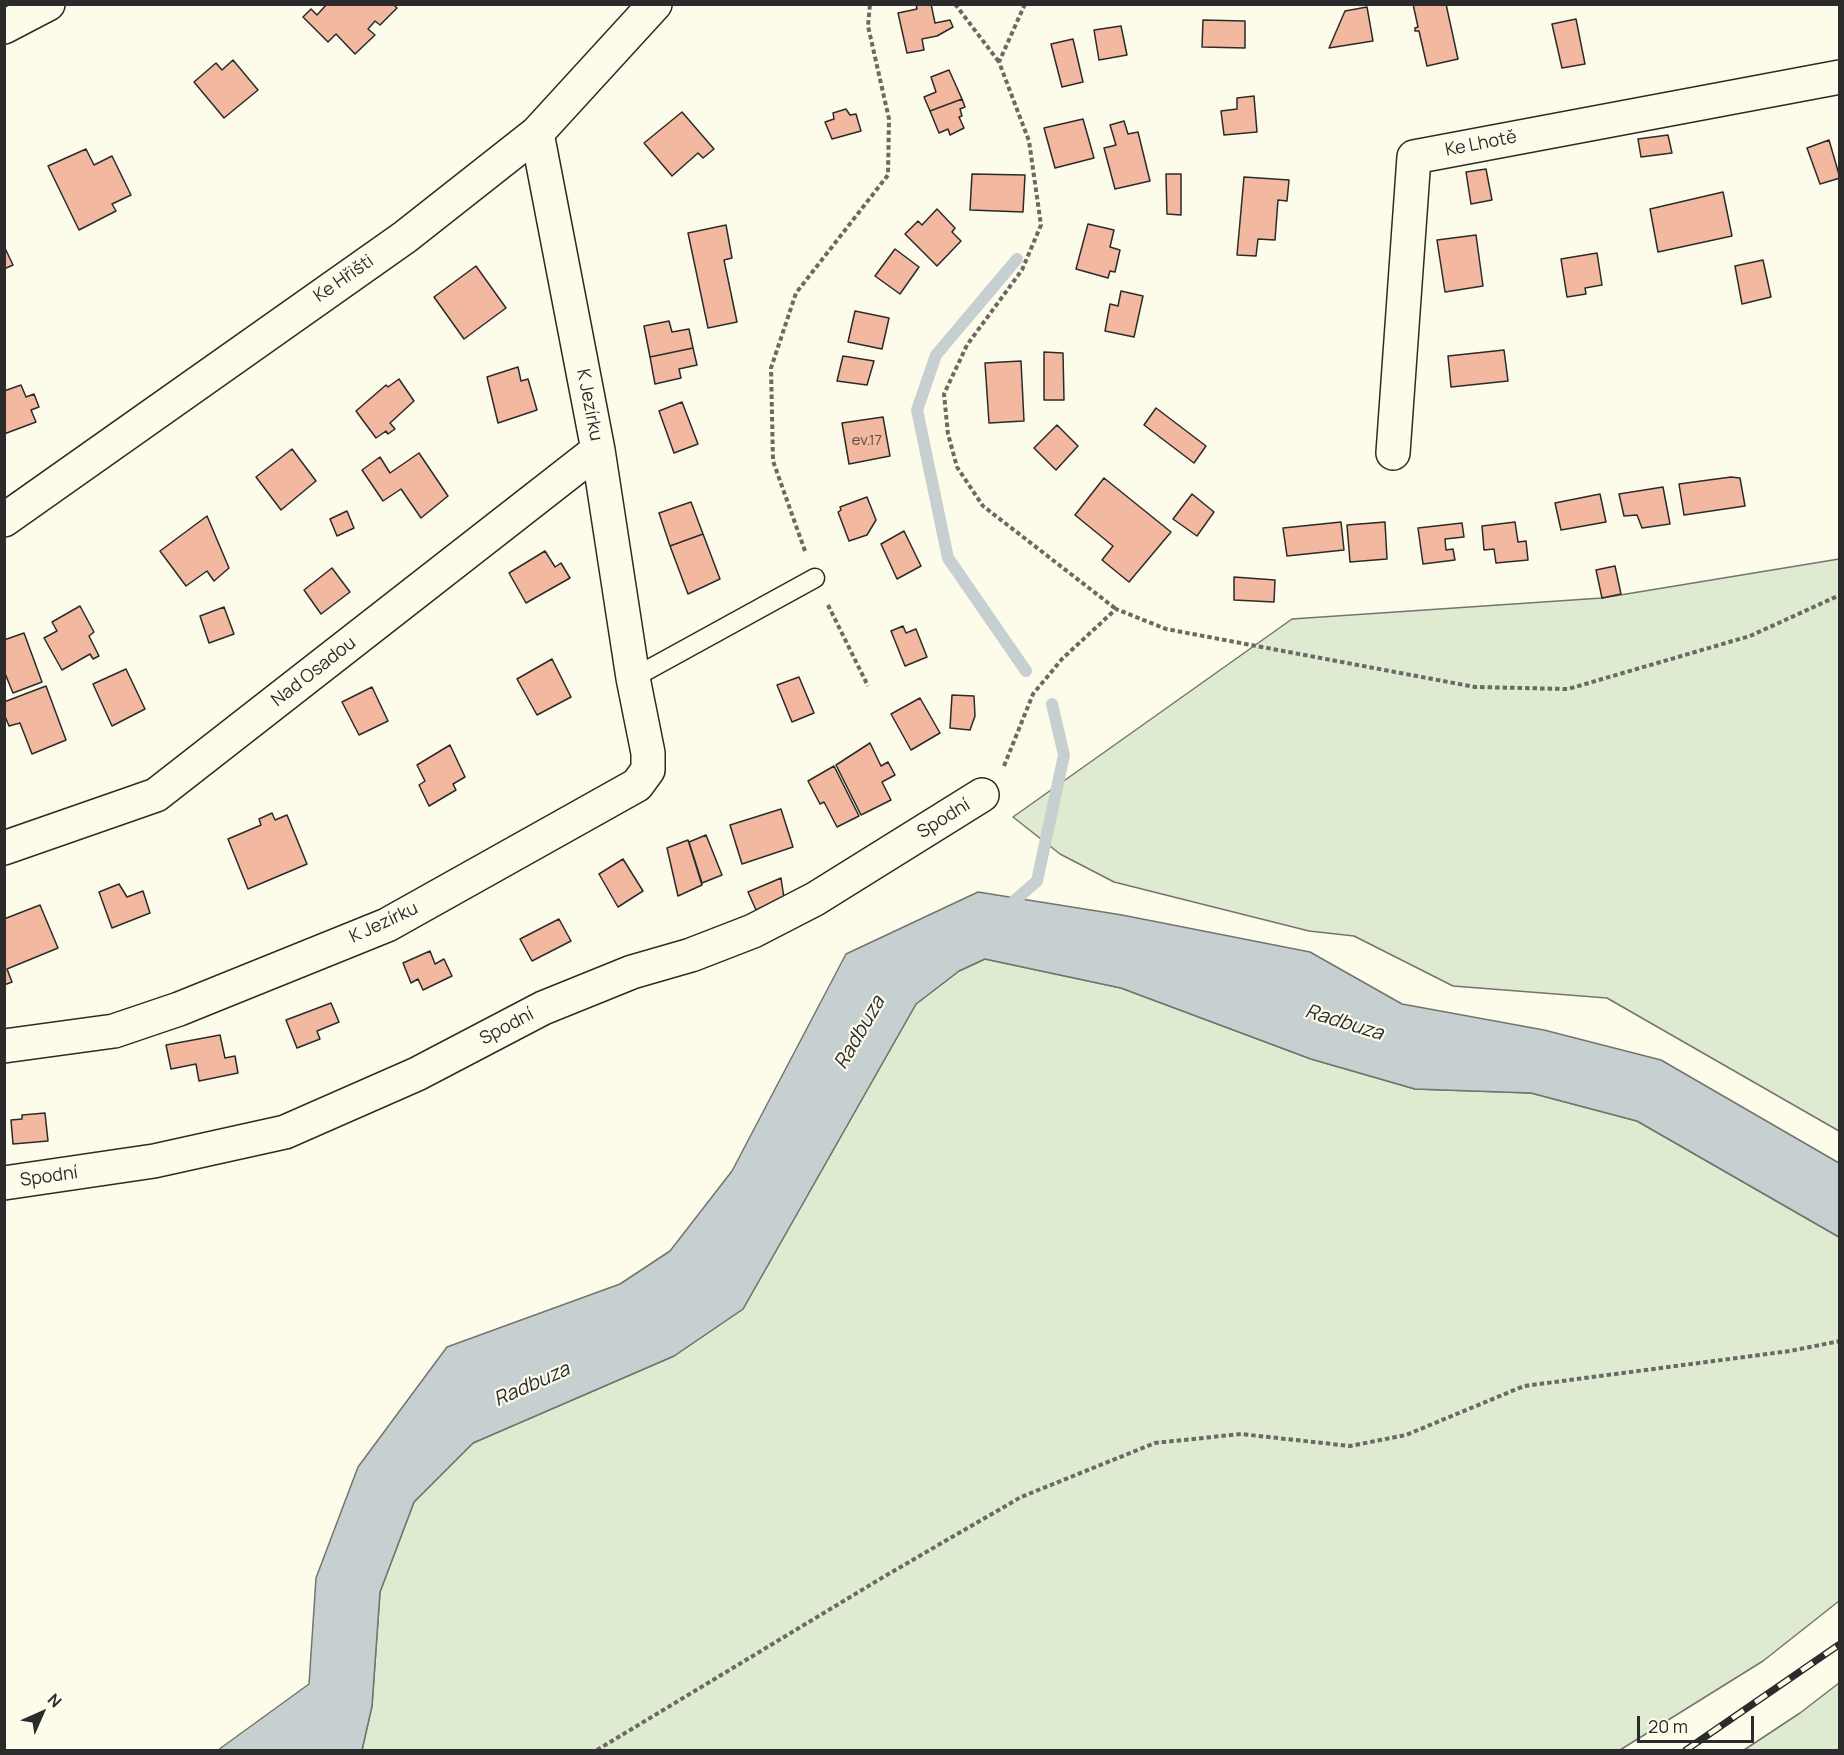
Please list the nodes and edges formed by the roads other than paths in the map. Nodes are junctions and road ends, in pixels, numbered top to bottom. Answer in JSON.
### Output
{"nodes":[{"id":1,"x":48,"y":4,"type":"edge"},
{"id":2,"x":655,"y":4,"type":"edge"},
{"id":3,"x":4,"y":27,"type":"edge"},
{"id":4,"x":1839,"y":77,"type":"edge"},
{"id":5,"x":537,"y":133,"type":"junction"},
{"id":6,"x":598,"y":450,"type":"junction"},
{"id":7,"x":1393,"y":453,"type":"dead end"},
{"id":8,"x":4,"y":520,"type":"edge"},
{"id":9,"x":815,"y":578,"type":"road end"},
{"id":10,"x":633,"y":678,"type":"junction"},
{"id":11,"x":982,"y":795,"type":"road end"},
{"id":12,"x":4,"y":848,"type":"edge"},
{"id":13,"x":4,"y":1046,"type":"edge"},
{"id":14,"x":4,"y":1183,"type":"edge"}],
"edges":[{"from":1,"to":3,"type":"street"},
{"from":2,"to":5,"type":"street","name":"Ke Hřišti"},
{"from":4,"to":7,"type":"street","name":"Ke Lhotě"},
{"from":5,"to":6,"type":"street","name":"K Jezírku"},
{"from":5,"to":8,"type":"street","name":"Ke Hřišti"},
{"from":6,"to":10,"type":"street","name":"K Jezírku"},
{"from":6,"to":12,"type":"street","name":"Nad Osadou"},
{"from":9,"to":10,"type":"lane"},
{"from":10,"to":13,"type":"street","name":"K Jezírku"},
{"from":11,"to":14,"type":"street","name":"Spodní"}]}
